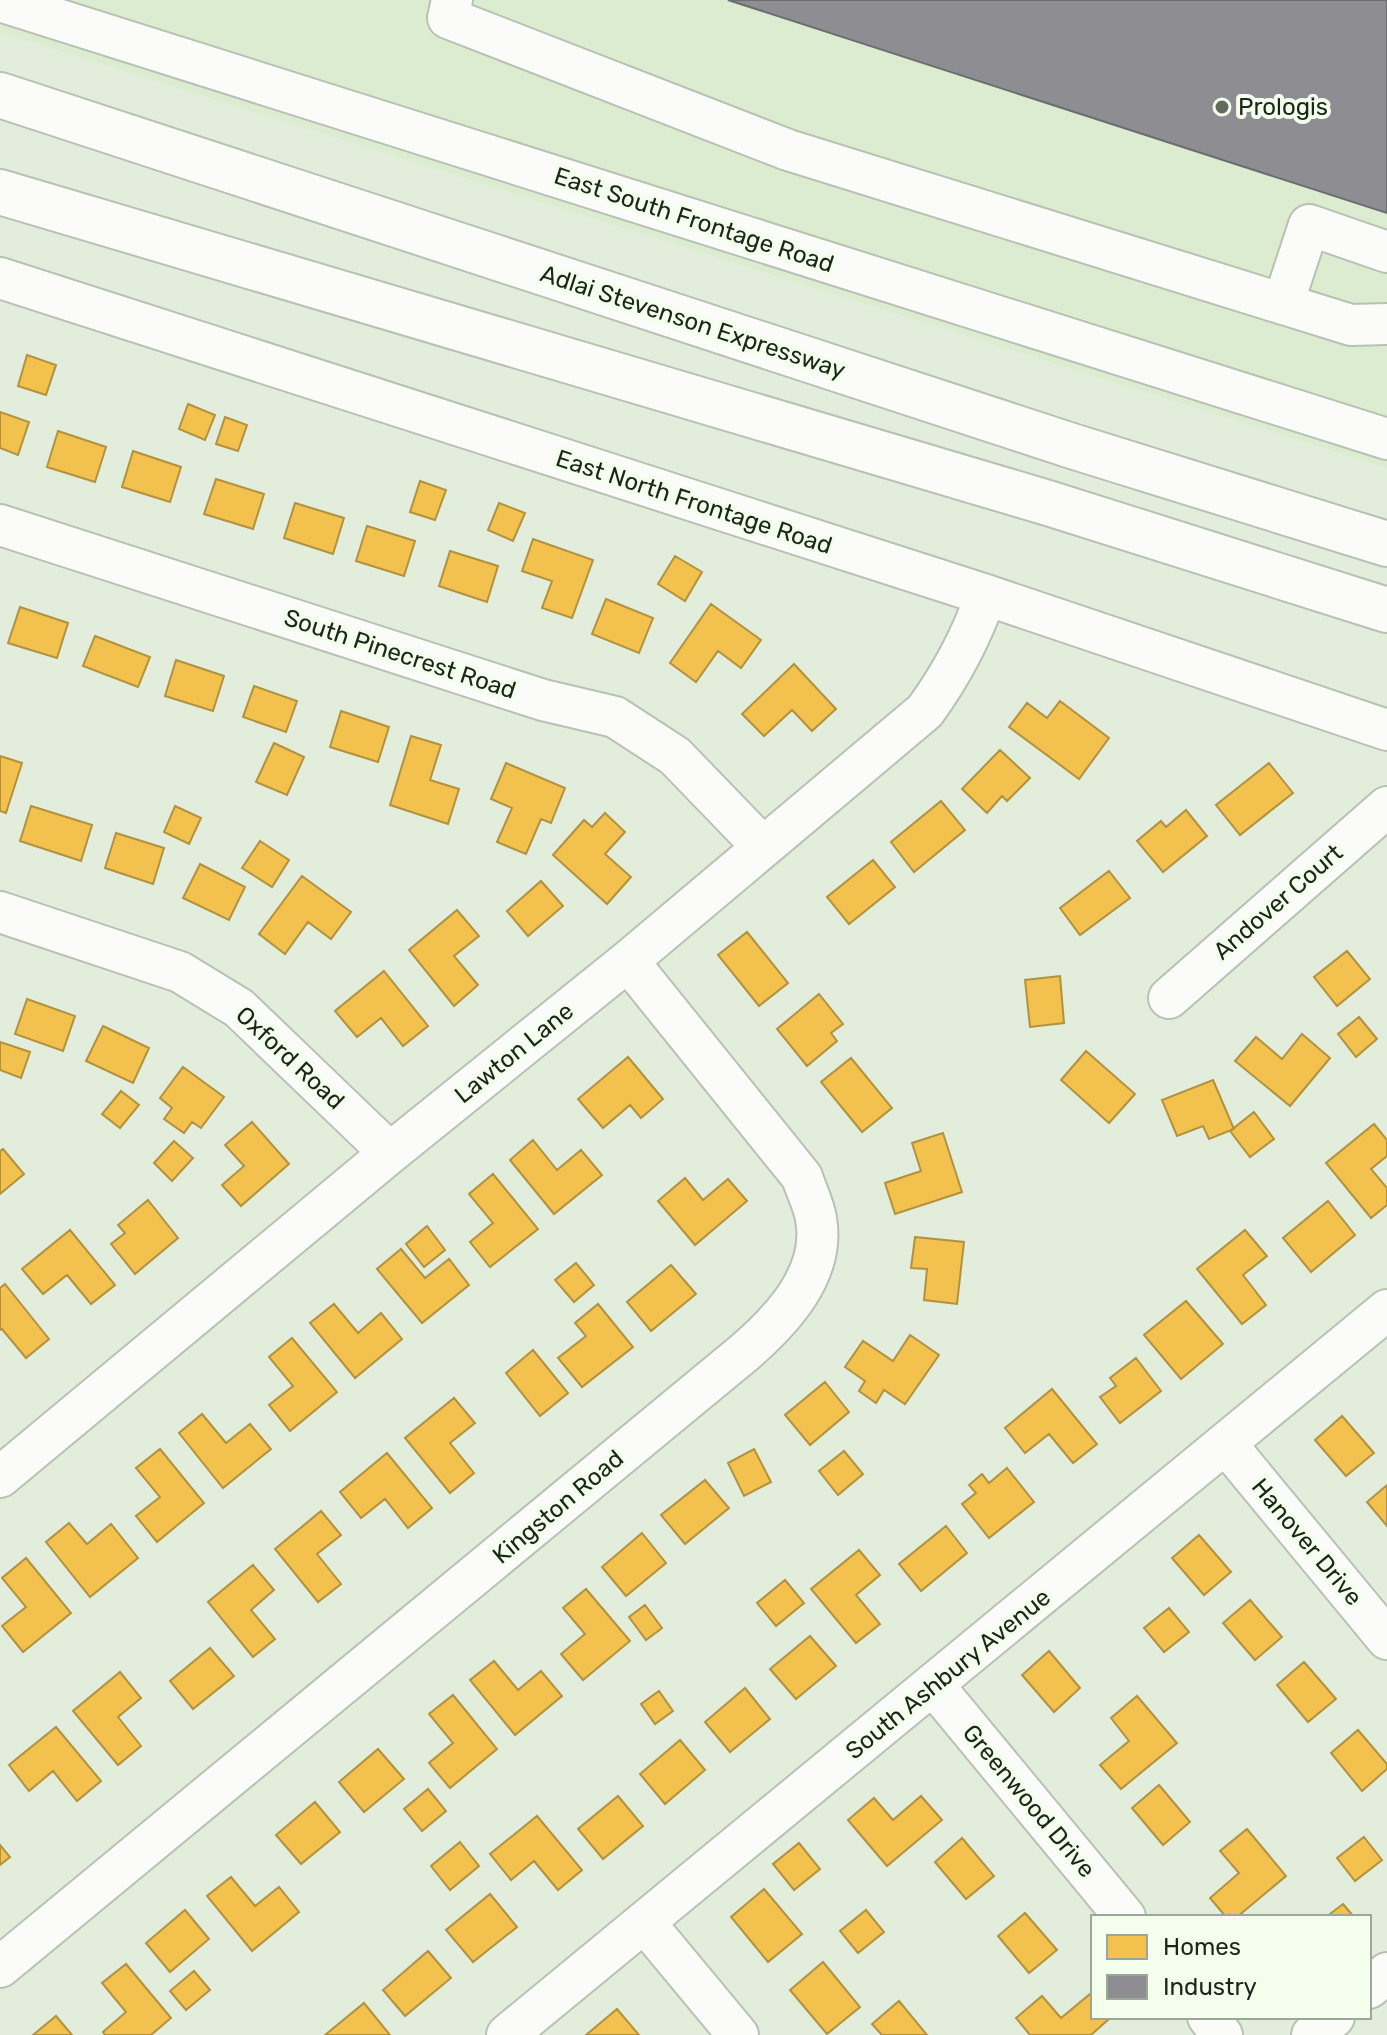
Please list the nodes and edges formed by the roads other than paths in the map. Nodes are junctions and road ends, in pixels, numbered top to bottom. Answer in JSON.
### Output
{"nodes":[{"id":1,"x":452,"y":0,"type":"edge"},
{"id":2,"x":0,"y":1,"type":"edge"},
{"id":3,"x":0,"y":95,"type":"edge"},
{"id":4,"x":0,"y":192,"type":"edge"},
{"id":5,"x":1387,"y":252,"type":"edge"},
{"id":6,"x":0,"y":278,"type":"edge"},
{"id":7,"x":1283,"y":304,"type":"junction"},
{"id":8,"x":1387,"y":324,"type":"edge"},
{"id":9,"x":1387,"y":439,"type":"edge"},
{"id":10,"x":0,"y":525,"type":"edge"},
{"id":11,"x":1387,"y":544,"type":"edge"},
{"id":12,"x":986,"y":595,"type":"junction"},
{"id":13,"x":1387,"y":610,"type":"edge"},
{"id":14,"x":1387,"y":730,"type":"edge"},
{"id":15,"x":1387,"y":807,"type":"edge"},
{"id":16,"x":762,"y":846,"type":"junction"},
{"id":17,"x":0,"y":912,"type":"edge"},
{"id":18,"x":628,"y":961,"type":"junction"},
{"id":19,"x":1169,"y":998,"type":"dead end"},
{"id":20,"x":390,"y":1153,"type":"junction"},
{"id":21,"x":1387,"y":1310,"type":"edge"},
{"id":22,"x":1226,"y":1444,"type":"junction"},
{"id":23,"x":0,"y":1477,"type":"edge"},
{"id":24,"x":1387,"y":1639,"type":"edge"},
{"id":25,"x":934,"y":1686,"type":"junction"},
{"id":26,"x":1123,"y":1915,"type":"edge"},
{"id":27,"x":645,"y":1923,"type":"junction"},
{"id":28,"x":0,"y":1967,"type":"edge"},
{"id":29,"x":1387,"y":1973,"type":"edge"},
{"id":30,"x":1371,"y":1986,"type":"edge"},
{"id":31,"x":1210,"y":2019,"type":"edge"},
{"id":32,"x":1332,"y":2019,"type":"edge"},
{"id":33,"x":507,"y":2035,"type":"edge"},
{"id":34,"x":738,"y":2035,"type":"edge"},
{"id":35,"x":1222,"y":2035,"type":"edge"},
{"id":36,"x":1312,"y":2035,"type":"edge"}],
"edges":[{"from":1,"to":7,"type":"street"},
{"from":2,"to":9,"type":"street","name":"East South Frontage Road"},
{"from":3,"to":11,"type":"highway","name":"Adlai Stevenson Expressway"},
{"from":4,"to":13,"type":"highway"},
{"from":5,"to":7,"type":"street"},
{"from":6,"to":12,"type":"street","name":"East North Frontage Road"},
{"from":7,"to":8,"type":"street"},
{"from":10,"to":16,"type":"street","name":"South Pinecrest Road"},
{"from":12,"to":14,"type":"street","name":"East North Frontage Road"},
{"from":12,"to":16,"type":"street","name":"Lawton Lane"},
{"from":15,"to":19,"type":"street","name":"Andover Court"},
{"from":16,"to":18,"type":"street","name":"Lawton Lane"},
{"from":17,"to":20,"type":"street","name":"Oxford Road"},
{"from":18,"to":20,"type":"street","name":"Lawton Lane"},
{"from":18,"to":28,"type":"street","name":"Kingston Road"},
{"from":20,"to":23,"type":"street","name":"Lawton Lane"},
{"from":21,"to":22,"type":"street","name":"South Ashbury Avenue"},
{"from":22,"to":24,"type":"street","name":"Hanover Drive"},
{"from":22,"to":25,"type":"street","name":"South Ashbury Avenue"},
{"from":25,"to":26,"type":"street","name":"Greenwood Drive"},
{"from":25,"to":27,"type":"street","name":"South Ashbury Avenue"},
{"from":27,"to":33,"type":"street","name":"South Ashbury Avenue"},
{"from":27,"to":34,"type":"street"},
{"from":29,"to":30,"type":"street"},
{"from":31,"to":35,"type":"street"},
{"from":32,"to":36,"type":"street"}]}
